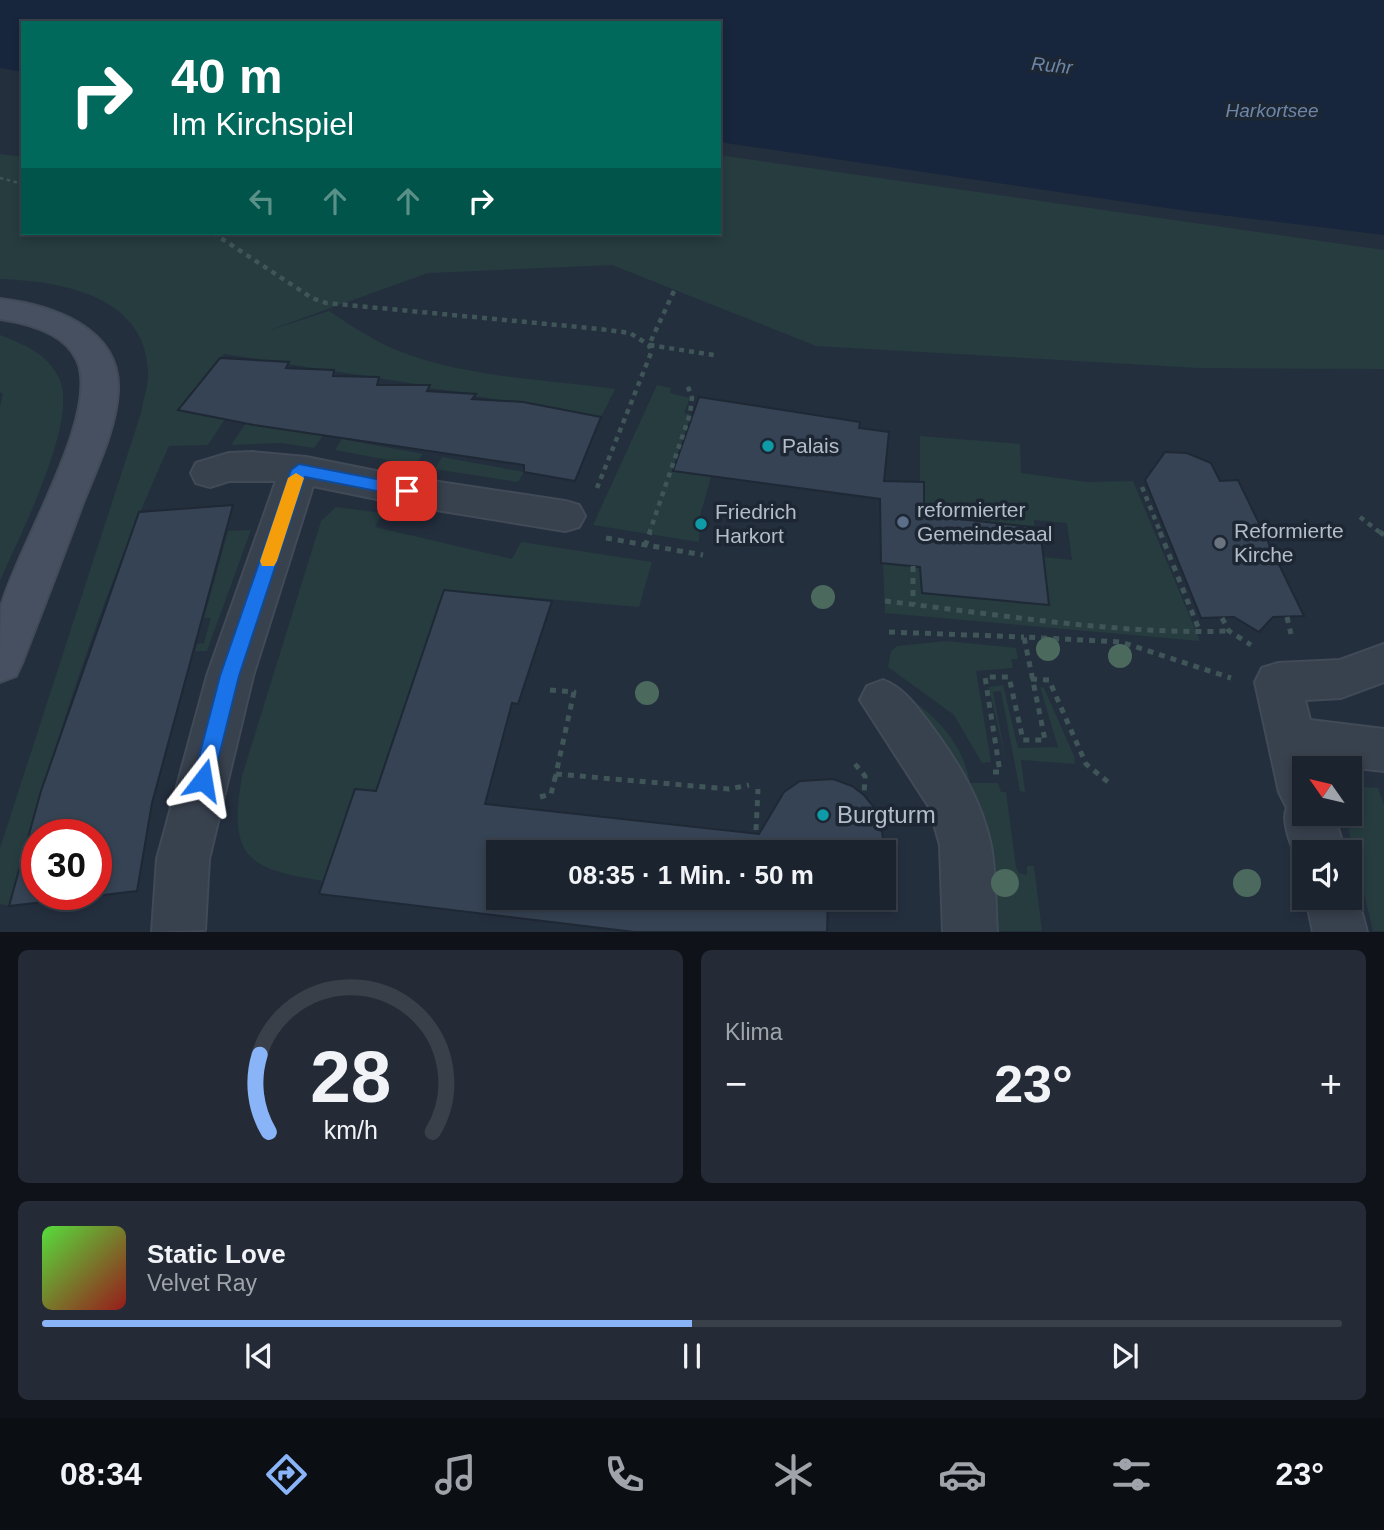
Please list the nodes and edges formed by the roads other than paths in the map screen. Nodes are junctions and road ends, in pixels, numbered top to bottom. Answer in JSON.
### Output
{"nodes":[{"id":1,"x":0,"y":309,"type":"edge"},
{"id":2,"x":299,"y":470,"type":"junction"},
{"id":3,"x":210,"y":473,"type":"dead end"},
{"id":4,"x":565,"y":516,"type":"road end"},
{"id":5,"x":0,"y":663,"type":"edge"},
{"id":6,"x":1384,"y":663,"type":"edge"},
{"id":7,"x":883,"y":700,"type":"dead end"},
{"id":8,"x":1290,"y":739,"type":"junction"},
{"id":9,"x":1384,"y":750,"type":"edge"},
{"id":10,"x":1294,"y":756,"type":"edge"},
{"id":11,"x":1335,"y":910,"type":"edge"},
{"id":12,"x":177,"y":931,"type":"edge"},
{"id":13,"x":970,"y":932,"type":"edge"},
{"id":14,"x":1340,"y":932,"type":"edge"}],
"edges":[{"from":1,"to":5,"type":"main road"},
{"from":2,"to":3,"type":"street"},
{"from":2,"to":4,"type":"street"},
{"from":2,"to":12,"type":"street"},
{"from":6,"to":8,"type":"street"},
{"from":7,"to":13,"type":"street"},
{"from":8,"to":9,"type":"street"},
{"from":8,"to":10,"type":"street"},
{"from":11,"to":14,"type":"street"}]}
